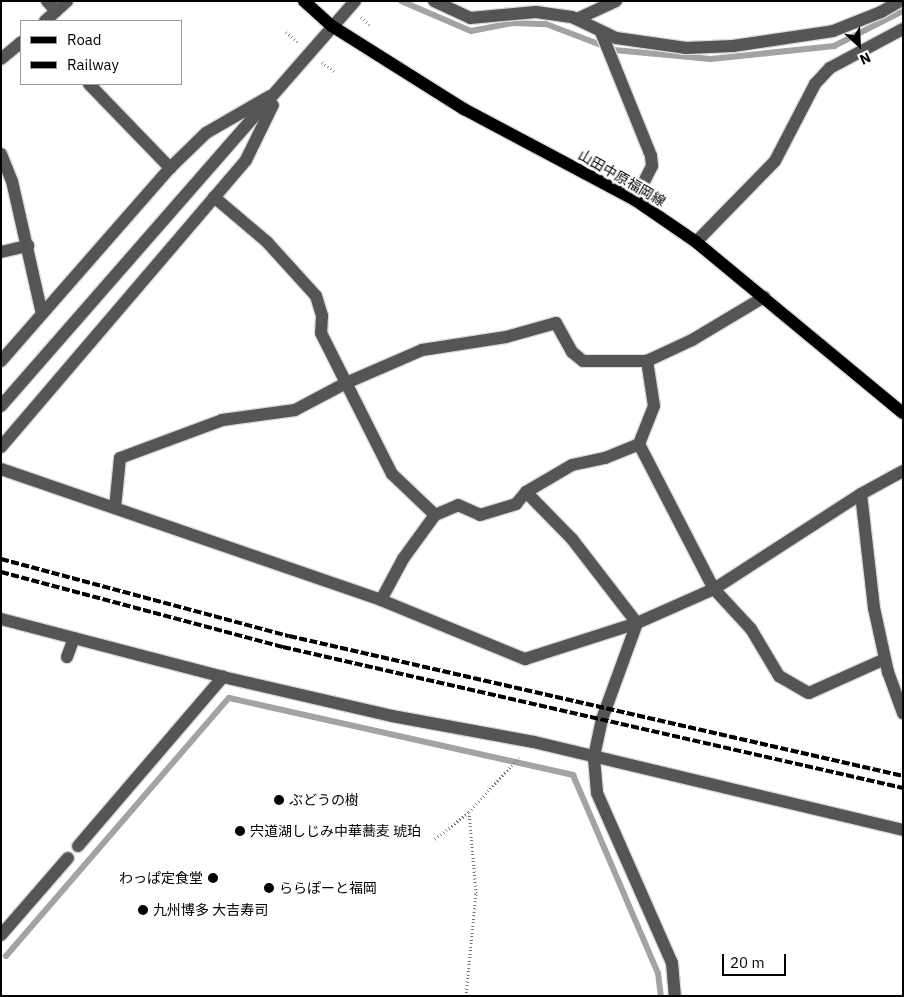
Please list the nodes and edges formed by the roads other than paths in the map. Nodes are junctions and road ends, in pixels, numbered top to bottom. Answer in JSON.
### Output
{"nodes":[{"id":1,"x":48,"y":1,"type":"edge"},
{"id":2,"x":67,"y":1,"type":"edge"},
{"id":3,"x":304,"y":1,"type":"edge"},
{"id":4,"x":355,"y":1,"type":"edge"},
{"id":5,"x":434,"y":1,"type":"edge"},
{"id":6,"x":616,"y":1,"type":"edge"},
{"id":7,"x":900,"y":1,"type":"edge"},
{"id":8,"x":56,"y":11,"type":"junction"},
{"id":9,"x":577,"y":19,"type":"junction"},
{"id":10,"x":46,"y":20,"type":"edge"},
{"id":11,"x":332,"y":26,"type":"junction"},
{"id":12,"x":903,"y":29,"type":"edge"},
{"id":13,"x":602,"y":35,"type":"junction"},
{"id":14,"x":20,"y":43,"type":"edge"},
{"id":15,"x":1,"y":59,"type":"edge"},
{"id":16,"x":90,"y":85,"type":"edge"},
{"id":17,"x":279,"y":92,"type":"junction"},
{"id":18,"x":1,"y":154,"type":"edge"},
{"id":19,"x":170,"y":168,"type":"junction"},
{"id":20,"x":214,"y":197,"type":"junction"},
{"id":21,"x":635,"y":200,"type":"junction"},
{"id":22,"x":696,"y":242,"type":"junction"},
{"id":23,"x":28,"y":246,"type":"junction"},
{"id":24,"x":1,"y":252,"type":"edge"},
{"id":25,"x":764,"y":297,"type":"junction"},
{"id":26,"x":42,"y":314,"type":"junction"},
{"id":27,"x":647,"y":360,"type":"junction"},
{"id":28,"x":1,"y":361,"type":"edge"},
{"id":29,"x":346,"y":383,"type":"junction"},
{"id":30,"x":1,"y":406,"type":"edge"},
{"id":31,"x":903,"y":413,"type":"edge"},
{"id":32,"x":639,"y":444,"type":"junction"},
{"id":33,"x":1,"y":447,"type":"edge"},
{"id":34,"x":1,"y":469,"type":"edge"},
{"id":35,"x":903,"y":471,"type":"edge"},
{"id":36,"x":526,"y":492,"type":"junction"},
{"id":37,"x":861,"y":494,"type":"junction"},
{"id":38,"x":115,"y":508,"type":"junction"},
{"id":39,"x":435,"y":515,"type":"junction"},
{"id":40,"x":714,"y":588,"type":"junction"},
{"id":41,"x":381,"y":600,"type":"junction"},
{"id":42,"x":1,"y":619,"type":"edge"},
{"id":43,"x":637,"y":623,"type":"junction"},
{"id":44,"x":74,"y":638,"type":"junction"},
{"id":45,"x":67,"y":657,"type":"dead end"},
{"id":46,"x":885,"y":660,"type":"junction"},
{"id":47,"x":223,"y":678,"type":"junction"},
{"id":48,"x":903,"y":713,"type":"edge"},
{"id":49,"x":594,"y":758,"type":"junction"},
{"id":50,"x":903,"y":830,"type":"edge"},
{"id":51,"x":78,"y":846,"type":"dead end"},
{"id":52,"x":68,"y":858,"type":"dead end"},
{"id":53,"x":1,"y":935,"type":"edge"},
{"id":54,"x":675,"y":996,"type":"edge"}],
"edges":[{"from":1,"to":8,"type":"street"},
{"from":2,"to":8,"type":"street"},
{"from":3,"to":11,"type":"main road","name":"山田中原福岡線"},
{"from":4,"to":11,"type":"street"},
{"from":5,"to":9,"type":"street"},
{"from":6,"to":9,"type":"street"},
{"from":7,"to":13,"type":"street"},
{"from":8,"to":10,"type":"street"},
{"from":9,"to":13,"type":"street"},
{"from":11,"to":17,"type":"street"},
{"from":11,"to":21,"type":"main road","name":"山田中原福岡線"},
{"from":12,"to":22,"type":"street"},
{"from":13,"to":21,"type":"street"},
{"from":14,"to":15,"type":"street"},
{"from":16,"to":19,"type":"street"},
{"from":17,"to":19,"type":"street"},
{"from":17,"to":20,"type":"street"},
{"from":17,"to":30,"type":"street"},
{"from":18,"to":23,"type":"street"},
{"from":19,"to":26,"type":"street"},
{"from":20,"to":29,"type":"street"},
{"from":20,"to":33,"type":"street"},
{"from":21,"to":22,"type":"main road","name":"山田中原福岡線"},
{"from":22,"to":25,"type":"main road","name":"山田中原福岡線"},
{"from":23,"to":24,"type":"street"},
{"from":23,"to":26,"type":"street"},
{"from":25,"to":27,"type":"street"},
{"from":25,"to":31,"type":"main road","name":"山田中原福岡線"},
{"from":26,"to":28,"type":"street"},
{"from":27,"to":29,"type":"street"},
{"from":27,"to":32,"type":"street"},
{"from":29,"to":38,"type":"street"},
{"from":29,"to":39,"type":"street"},
{"from":32,"to":36,"type":"street"},
{"from":32,"to":40,"type":"street"},
{"from":34,"to":38,"type":"street"},
{"from":35,"to":37,"type":"street"},
{"from":36,"to":39,"type":"street"},
{"from":36,"to":43,"type":"street"},
{"from":37,"to":40,"type":"street"},
{"from":37,"to":46,"type":"street"},
{"from":38,"to":41,"type":"street"},
{"from":39,"to":41,"type":"street"},
{"from":40,"to":43,"type":"street"},
{"from":40,"to":46,"type":"street"},
{"from":41,"to":43,"type":"street"},
{"from":42,"to":44,"type":"street"},
{"from":43,"to":49,"type":"street"},
{"from":44,"to":45,"type":"street"},
{"from":44,"to":47,"type":"street"},
{"from":46,"to":48,"type":"street"},
{"from":47,"to":49,"type":"street"},
{"from":47,"to":51,"type":"street"},
{"from":49,"to":50,"type":"street"},
{"from":49,"to":54,"type":"street"},
{"from":52,"to":53,"type":"street"}]}
